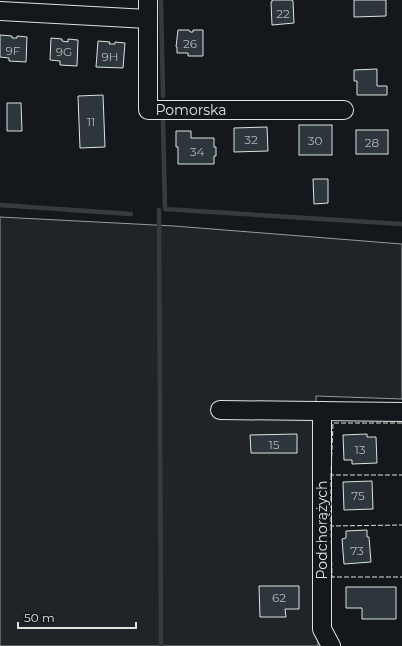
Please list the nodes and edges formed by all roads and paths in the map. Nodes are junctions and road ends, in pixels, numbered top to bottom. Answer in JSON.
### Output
{"nodes":[{"id":1,"x":148,"y":0,"type":"edge"},
{"id":2,"x":0,"y":11,"type":"edge"},
{"id":3,"x":148,"y":19,"type":"junction"},
{"id":4,"x":344,"y":110,"type":"dead end"},
{"id":5,"x":220,"y":410,"type":"dead end"},
{"id":6,"x":322,"y":411,"type":"junction"},
{"id":7,"x":402,"y":412,"type":"edge"},
{"id":8,"x":331,"y":646,"type":"edge"}],
"edges":[{"from":1,"to":3,"type":"street","name":"Pomorska"},
{"from":2,"to":3,"type":"street"},
{"from":3,"to":4,"type":"street","name":"Pomorska"},
{"from":5,"to":6,"type":"street"},
{"from":6,"to":7,"type":"street"},
{"from":6,"to":8,"type":"street","name":"Podchorążych"}]}
